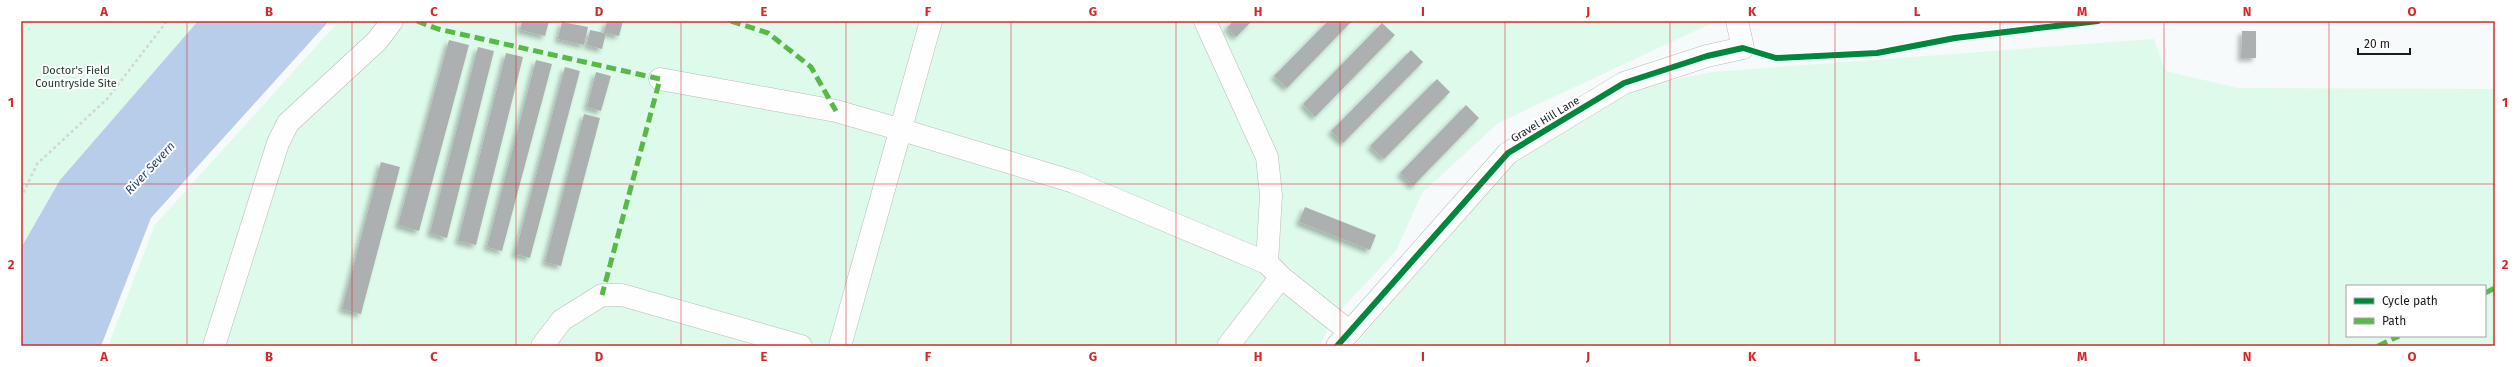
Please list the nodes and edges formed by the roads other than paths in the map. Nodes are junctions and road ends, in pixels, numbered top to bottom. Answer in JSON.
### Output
{"nodes":[{"id":1,"x":392,"y":21,"type":"edge"},
{"id":2,"x":931,"y":21,"type":"edge"},
{"id":3,"x":1205,"y":21,"type":"edge"},
{"id":4,"x":1737,"y":21,"type":"edge"},
{"id":5,"x":660,"y":79,"type":"dead end"},
{"id":6,"x":902,"y":130,"type":"junction"},
{"id":7,"x":1274,"y":270,"type":"junction"},
{"id":8,"x":1344,"y":339,"type":"edge"},
{"id":9,"x":1238,"y":342,"type":"edge"},
{"id":10,"x":214,"y":346,"type":"edge"},
{"id":11,"x":542,"y":346,"type":"edge"},
{"id":12,"x":801,"y":346,"type":"edge"},
{"id":13,"x":840,"y":346,"type":"edge"}],
"edges":[{"from":1,"to":10,"type":"street"},
{"from":2,"to":6,"type":"street"},
{"from":3,"to":7,"type":"street"},
{"from":4,"to":8,"type":"street","name":"Gravel Hill Lane"},
{"from":5,"to":6,"type":"street"},
{"from":6,"to":7,"type":"street"},
{"from":6,"to":13,"type":"street"},
{"from":7,"to":8,"type":"street"},
{"from":7,"to":9,"type":"street"},
{"from":11,"to":12,"type":"street"}]}
